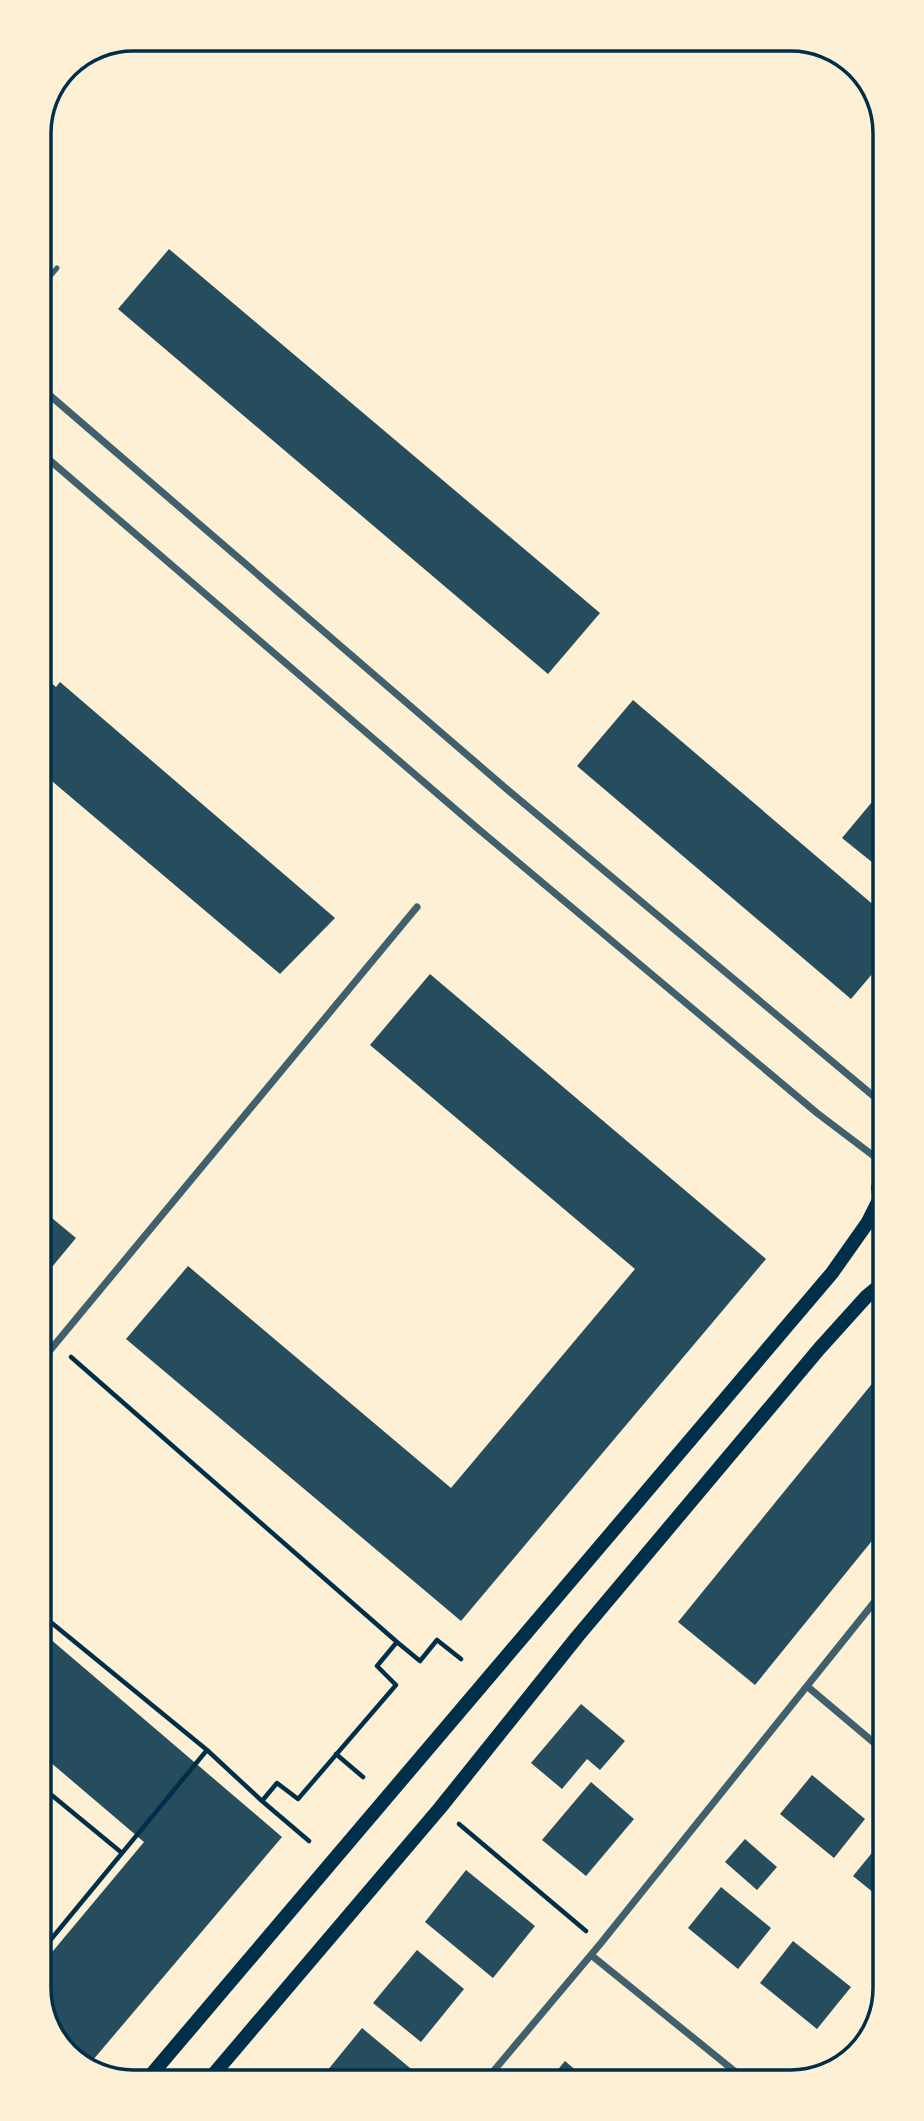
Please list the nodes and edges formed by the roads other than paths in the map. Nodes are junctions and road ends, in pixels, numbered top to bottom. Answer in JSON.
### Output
{"nodes":[{"id":1,"x":57,"y":268,"type":"dead end"},
{"id":2,"x":51,"y":275,"type":"edge"},
{"id":3,"x":51,"y":396,"type":"edge"},
{"id":4,"x":51,"y":460,"type":"edge"},
{"id":5,"x":417,"y":906,"type":"dead end"},
{"id":6,"x":873,"y":1096,"type":"edge"},
{"id":7,"x":873,"y":1157,"type":"edge"},
{"id":8,"x":873,"y":1212,"type":"edge"},
{"id":9,"x":873,"y":1291,"type":"edge"},
{"id":10,"x":51,"y":1349,"type":"edge"},
{"id":11,"x":873,"y":1604,"type":"edge"},
{"id":12,"x":808,"y":1687,"type":"junction"},
{"id":13,"x":873,"y":1742,"type":"edge"},
{"id":14,"x":592,"y":1955,"type":"junction"},
{"id":15,"x":155,"y":2070,"type":"edge"},
{"id":16,"x":217,"y":2070,"type":"edge"},
{"id":17,"x":494,"y":2070,"type":"edge"},
{"id":18,"x":733,"y":2070,"type":"edge"}],
"edges":[{"from":1,"to":2,"type":"lane"},
{"from":3,"to":6,"type":"street"},
{"from":4,"to":7,"type":"street"},
{"from":5,"to":10,"type":"street"},
{"from":8,"to":15,"type":"main road"},
{"from":9,"to":16,"type":"main road"},
{"from":11,"to":12,"type":"street"},
{"from":12,"to":13,"type":"street"},
{"from":12,"to":14,"type":"street"},
{"from":14,"to":17,"type":"street"},
{"from":14,"to":18,"type":"street"}]}
